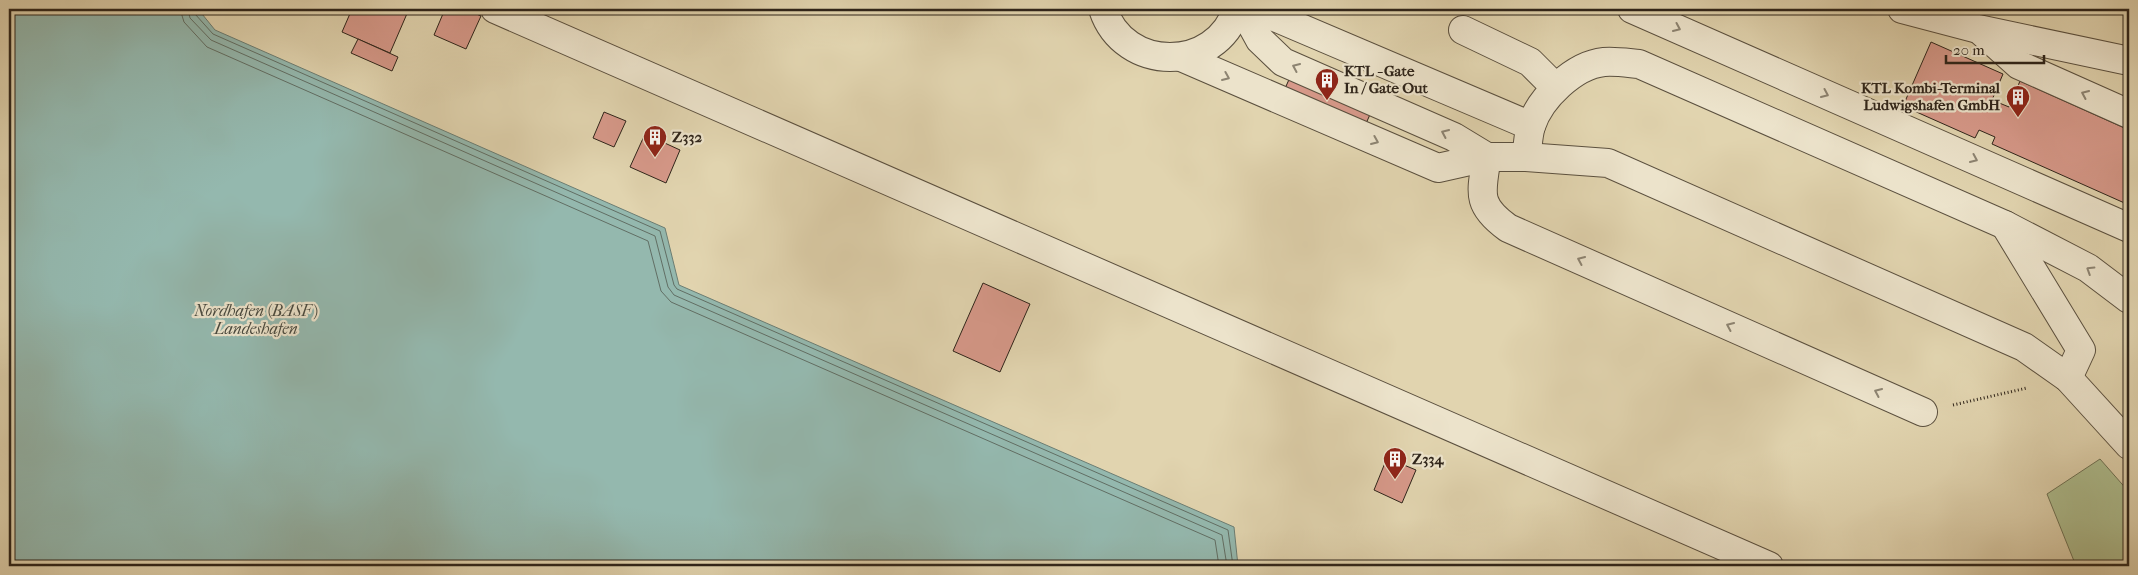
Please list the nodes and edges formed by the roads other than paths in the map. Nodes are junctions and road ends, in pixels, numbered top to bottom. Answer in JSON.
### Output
{"nodes":[{"id":1,"x":495,"y":9,"type":"edge"},
{"id":2,"x":1103,"y":9,"type":"edge"},
{"id":3,"x":1237,"y":9,"type":"edge"},
{"id":4,"x":1243,"y":9,"type":"edge"},
{"id":5,"x":1256,"y":9,"type":"edge"},
{"id":6,"x":1632,"y":9,"type":"edge"},
{"id":7,"x":1902,"y":9,"type":"edge"},
{"id":8,"x":1978,"y":28,"type":"junction"},
{"id":9,"x":1463,"y":30,"type":"dead end"},
{"id":10,"x":1181,"y":57,"type":"junction"},
{"id":11,"x":2129,"y":61,"type":"edge"},
{"id":12,"x":1556,"y":87,"type":"junction"},
{"id":13,"x":2129,"y":114,"type":"edge"},
{"id":14,"x":1532,"y":126,"type":"junction"},
{"id":15,"x":1526,"y":156,"type":"junction"},
{"id":16,"x":1487,"y":158,"type":"junction"},
{"id":17,"x":2005,"y":225,"type":"junction"},
{"id":18,"x":2129,"y":228,"type":"edge"},
{"id":19,"x":2129,"y":299,"type":"edge"},
{"id":20,"x":2068,"y":378,"type":"junction"},
{"id":21,"x":1923,"y":412,"type":"dead end"},
{"id":22,"x":2129,"y":445,"type":"edge"},
{"id":23,"x":1769,"y":566,"type":"edge"}],
"edges":[{"from":1,"to":23,"type":"street"},
{"from":2,"to":10,"type":"street"},
{"from":3,"to":10,"type":"street"},
{"from":16,"to":4,"type":"street","one_way":true},
{"from":5,"to":14,"type":"street"},
{"from":6,"to":18,"type":"street","one_way":true},
{"from":7,"to":8,"type":"street"},
{"from":8,"to":11,"type":"street"},
{"from":13,"to":8,"type":"street","one_way":true},
{"from":9,"to":12,"type":"street"},
{"from":10,"to":16,"type":"street","one_way":true},
{"from":12,"to":14,"type":"street"},
{"from":12,"to":17,"type":"street"},
{"from":14,"to":15,"type":"street"},
{"from":15,"to":16,"type":"street"},
{"from":15,"to":20,"type":"street"},
{"from":21,"to":16,"type":"street","one_way":true},
{"from":19,"to":17,"type":"street","one_way":true},
{"from":17,"to":20,"type":"street"},
{"from":20,"to":22,"type":"street"}]}
